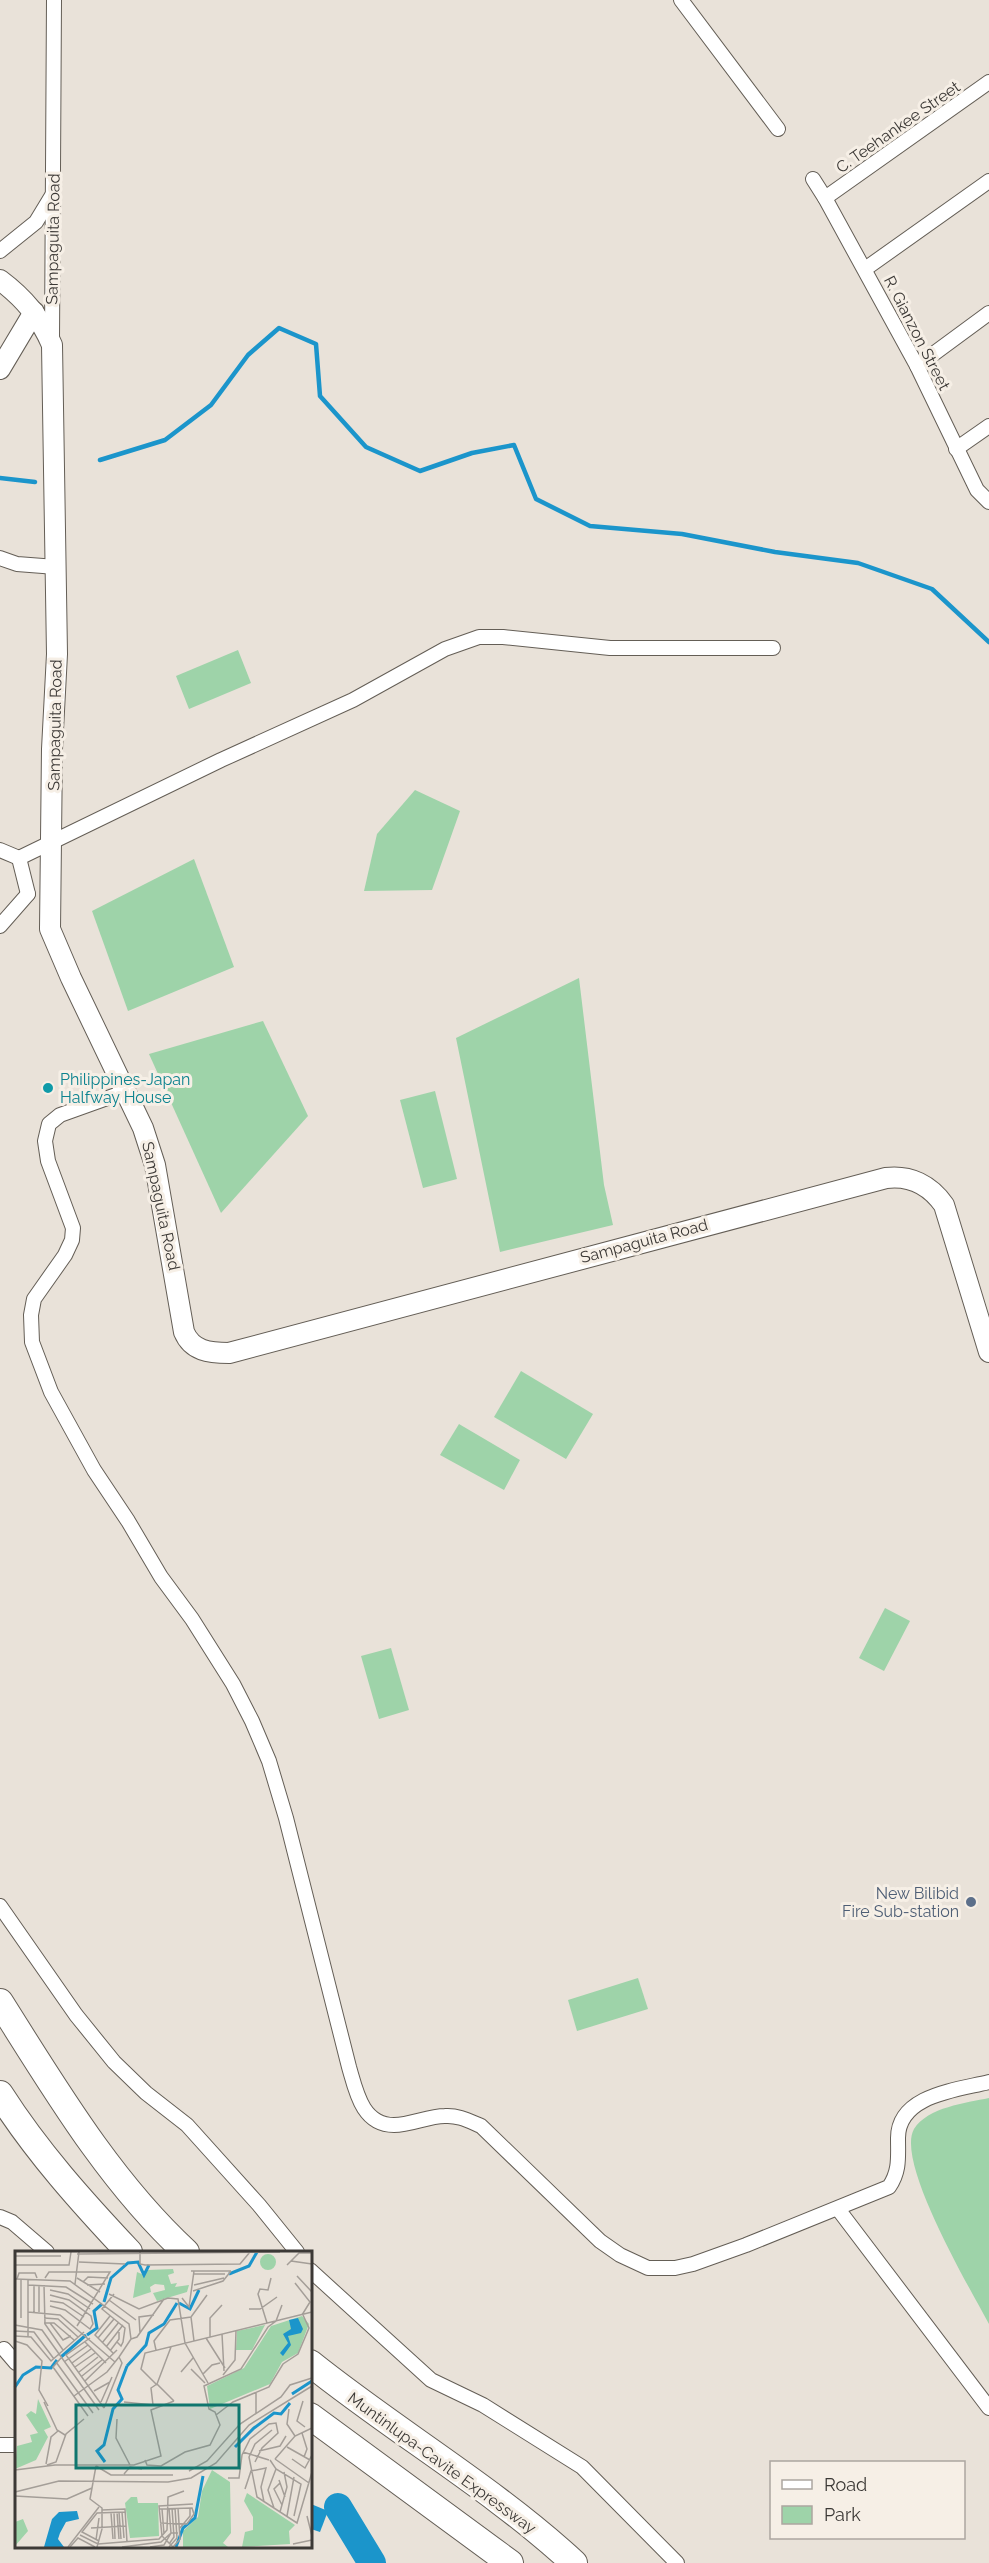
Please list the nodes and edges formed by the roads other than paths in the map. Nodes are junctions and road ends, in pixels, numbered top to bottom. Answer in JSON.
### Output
{"nodes":[{"id":1,"x":54,"y":0,"type":"edge"},
{"id":2,"x":681,"y":0,"type":"edge"},
{"id":3,"x":989,"y":82,"type":"edge"},
{"id":4,"x":778,"y":129,"type":"dead end"},
{"id":5,"x":813,"y":179,"type":"dead end"},
{"id":6,"x":989,"y":181,"type":"edge"},
{"id":7,"x":54,"y":193,"type":"junction"},
{"id":8,"x":825,"y":198,"type":"junction"},
{"id":9,"x":0,"y":251,"type":"edge"},
{"id":10,"x":865,"y":269,"type":"junction"},
{"id":11,"x":0,"y":280,"type":"edge"},
{"id":12,"x":34,"y":312,"type":"junction"},
{"id":13,"x":989,"y":313,"type":"edge"},
{"id":14,"x":52,"y":345,"type":"junction"},
{"id":15,"x":917,"y":366,"type":"junction"},
{"id":16,"x":0,"y":369,"type":"edge"},
{"id":17,"x":989,"y":426,"type":"edge"},
{"id":18,"x":956,"y":448,"type":"junction"},
{"id":19,"x":989,"y":502,"type":"edge"},
{"id":20,"x":0,"y":558,"type":"edge"},
{"id":21,"x":56,"y":567,"type":"junction"},
{"id":22,"x":773,"y":648,"type":"dead end"},
{"id":23,"x":52,"y":844,"type":"junction"},
{"id":24,"x":0,"y":850,"type":"edge"},
{"id":25,"x":19,"y":858,"type":"junction"},
{"id":26,"x":28,"y":894,"type":"junction"},
{"id":27,"x":50,"y":900,"type":"junction"},
{"id":28,"x":0,"y":926,"type":"edge"},
{"id":29,"x":127,"y":1091,"type":"junction"},
{"id":30,"x":989,"y":1352,"type":"edge"},
{"id":31,"x":0,"y":1906,"type":"edge"},
{"id":32,"x":0,"y":2002,"type":"edge"},
{"id":33,"x":989,"y":2082,"type":"edge"},
{"id":34,"x":0,"y":2094,"type":"edge"},
{"id":35,"x":838,"y":2208,"type":"junction"},
{"id":36,"x":0,"y":2217,"type":"edge"},
{"id":37,"x":45,"y":2251,"type":"edge"},
{"id":38,"x":127,"y":2251,"type":"edge"},
{"id":39,"x":184,"y":2251,"type":"edge"},
{"id":40,"x":295,"y":2251,"type":"edge"},
{"id":41,"x":312,"y":2272,"type":"edge"},
{"id":42,"x":4,"y":2349,"type":"dead end"},
{"id":43,"x":15,"y":2362,"type":"edge"},
{"id":44,"x":312,"y":2365,"type":"edge"},
{"id":45,"x":989,"y":2408,"type":"edge"},
{"id":46,"x":312,"y":2417,"type":"edge"},
{"id":47,"x":510,"y":2563,"type":"edge"},
{"id":48,"x":574,"y":2563,"type":"edge"},
{"id":49,"x":677,"y":2563,"type":"edge"}],
"edges":[{"from":1,"to":7,"type":"street","name":"Sampaguita Road"},
{"from":2,"to":4,"type":"street"},
{"from":3,"to":8,"type":"street","name":"C. Teehankee Street"},
{"from":5,"to":8,"type":"street","name":"R. Gianzon Street"},
{"from":6,"to":10,"type":"street"},
{"from":7,"to":9,"type":"street"},
{"from":7,"to":14,"type":"street","name":"Sampaguita Road"},
{"from":8,"to":10,"type":"street","name":"R. Gianzon Street"},
{"from":10,"to":15,"type":"street","name":"R. Gianzon Street"},
{"from":11,"to":12,"type":"street"},
{"from":12,"to":14,"type":"street"},
{"from":12,"to":16,"type":"street"},
{"from":13,"to":15,"type":"street"},
{"from":14,"to":21,"type":"street","name":"Sampaguita Road"},
{"from":15,"to":18,"type":"street","name":"R. Gianzon Street"},
{"from":17,"to":18,"type":"street"},
{"from":18,"to":19,"type":"street","name":"R. Gianzon Street"},
{"from":20,"to":21,"type":"street"},
{"from":21,"to":23,"type":"street","name":"Sampaguita Road"},
{"from":22,"to":23,"type":"street"},
{"from":23,"to":25,"type":"street"},
{"from":23,"to":27,"type":"street","name":"Sampaguita Road"},
{"from":24,"to":25,"type":"street"},
{"from":25,"to":26,"type":"street"},
{"from":26,"to":27,"type":"street"},
{"from":26,"to":28,"type":"street"},
{"from":27,"to":29,"type":"street","name":"Sampaguita Road"},
{"from":29,"to":30,"type":"street","name":"Sampaguita Road"},
{"from":29,"to":35,"type":"street"},
{"from":31,"to":40,"type":"street"},
{"from":32,"to":39,"type":"highway"},
{"from":33,"to":35,"type":"street"},
{"from":34,"to":38,"type":"highway"},
{"from":35,"to":45,"type":"street"},
{"from":36,"to":37,"type":"street"},
{"from":41,"to":49,"type":"street"},
{"from":42,"to":43,"type":"street"},
{"from":44,"to":48,"type":"highway","name":"Muntinlupa-Cavite Expressway"},
{"from":46,"to":47,"type":"highway"}]}
